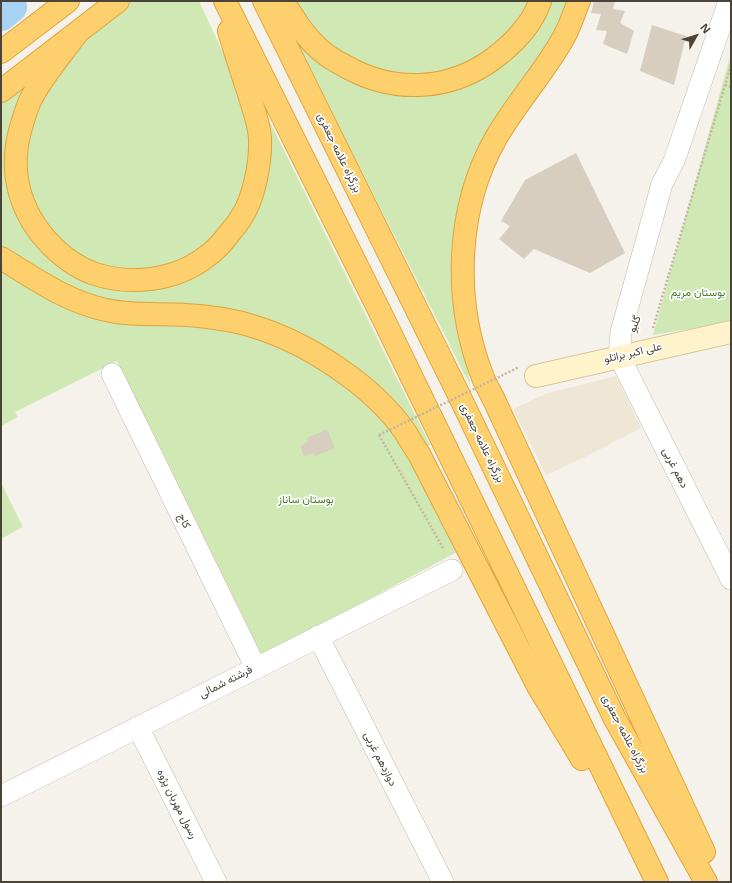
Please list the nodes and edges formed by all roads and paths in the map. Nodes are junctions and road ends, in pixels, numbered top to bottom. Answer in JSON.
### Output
{"nodes":[{"id":1,"x":68,"y":1,"type":"edge"},
{"id":2,"x":118,"y":1,"type":"edge"},
{"id":3,"x":219,"y":1,"type":"edge"},
{"id":4,"x":224,"y":1,"type":"edge"},
{"id":5,"x":264,"y":1,"type":"edge"},
{"id":6,"x":283,"y":1,"type":"edge"},
{"id":7,"x":540,"y":1,"type":"edge"},
{"id":8,"x":579,"y":1,"type":"edge"},
{"id":9,"x":728,"y":1,"type":"edge"},
{"id":10,"x":726,"y":30,"type":"edge"},
{"id":11,"x":78,"y":32,"type":"junction"},
{"id":12,"x":1,"y":52,"type":"edge"},
{"id":13,"x":731,"y":65,"type":"edge"},
{"id":14,"x":725,"y":86,"type":"junction"},
{"id":15,"x":731,"y":87,"type":"edge"},
{"id":16,"x":1,"y":91,"type":"edge"},
{"id":17,"x":1,"y":258,"type":"edge"},
{"id":18,"x":660,"y":327,"type":"dead end"},
{"id":19,"x":731,"y":332,"type":"edge"},
{"id":20,"x":618,"y":356,"type":"junction"},
{"id":21,"x":528,"y":371,"type":"joint"},
{"id":22,"x":112,"y":374,"type":"dead end"},
{"id":23,"x":450,"y":562,"type":"joint"},
{"id":24,"x":731,"y":579,"type":"edge"},
{"id":25,"x":318,"y":636,"type":"junction"},
{"id":26,"x":256,"y":668,"type":"junction"},
{"id":27,"x":138,"y":727,"type":"junction"},
{"id":28,"x":1,"y":796,"type":"edge"},
{"id":29,"x":646,"y":862,"type":"junction"},
{"id":30,"x":216,"y":882,"type":"edge"},
{"id":31,"x":443,"y":882,"type":"edge"},
{"id":32,"x":657,"y":882,"type":"edge"},
{"id":33,"x":706,"y":882,"type":"edge"},
{"id":34,"x":717,"y":882,"type":"edge"}],
"edges":[{"from":1,"to":12,"type":"highway"},
{"from":2,"to":11,"type":"highway"},
{"from":3,"to":11,"type":"highway"},
{"from":4,"to":29,"type":"highway"},
{"from":5,"to":33,"type":"highway","name":"بزرگراه علامه جعفری"},
{"from":6,"to":7,"type":"highway"},
{"from":8,"to":34,"type":"highway"},
{"from":9,"to":10,"type":"street","name":"گلبو"},
{"from":10,"to":20,"type":"street","name":"گلبو"},
{"from":11,"to":16,"type":"highway"},
{"from":13,"to":14,"type":"path"},
{"from":14,"to":15,"type":"path"},
{"from":14,"to":18,"type":"path"},
{"from":17,"to":29,"type":"highway"},
{"from":19,"to":20,"type":"street","name":"علی اکبر براتلو"},
{"from":20,"to":21,"type":"street","name":"علی اکبر براتلو"},
{"from":20,"to":24,"type":"street","name":"دهم غربی"},
{"from":21,"to":23,"type":"path","bridge":true},
{"from":22,"to":26,"type":"street","name":"کاج"},
{"from":23,"to":25,"type":"street","name":"فرشته شمالی"},
{"from":25,"to":26,"type":"street","name":"فرشته شمالی"},
{"from":25,"to":31,"type":"street","name":"دوازدهم غربی"},
{"from":26,"to":27,"type":"street","name":"فرشته شمالی"},
{"from":27,"to":28,"type":"street","name":"فرشته شمالی"},
{"from":27,"to":30,"type":"street","name":"رسول مهربان پژوه"},
{"from":29,"to":32,"type":"highway"}]}
